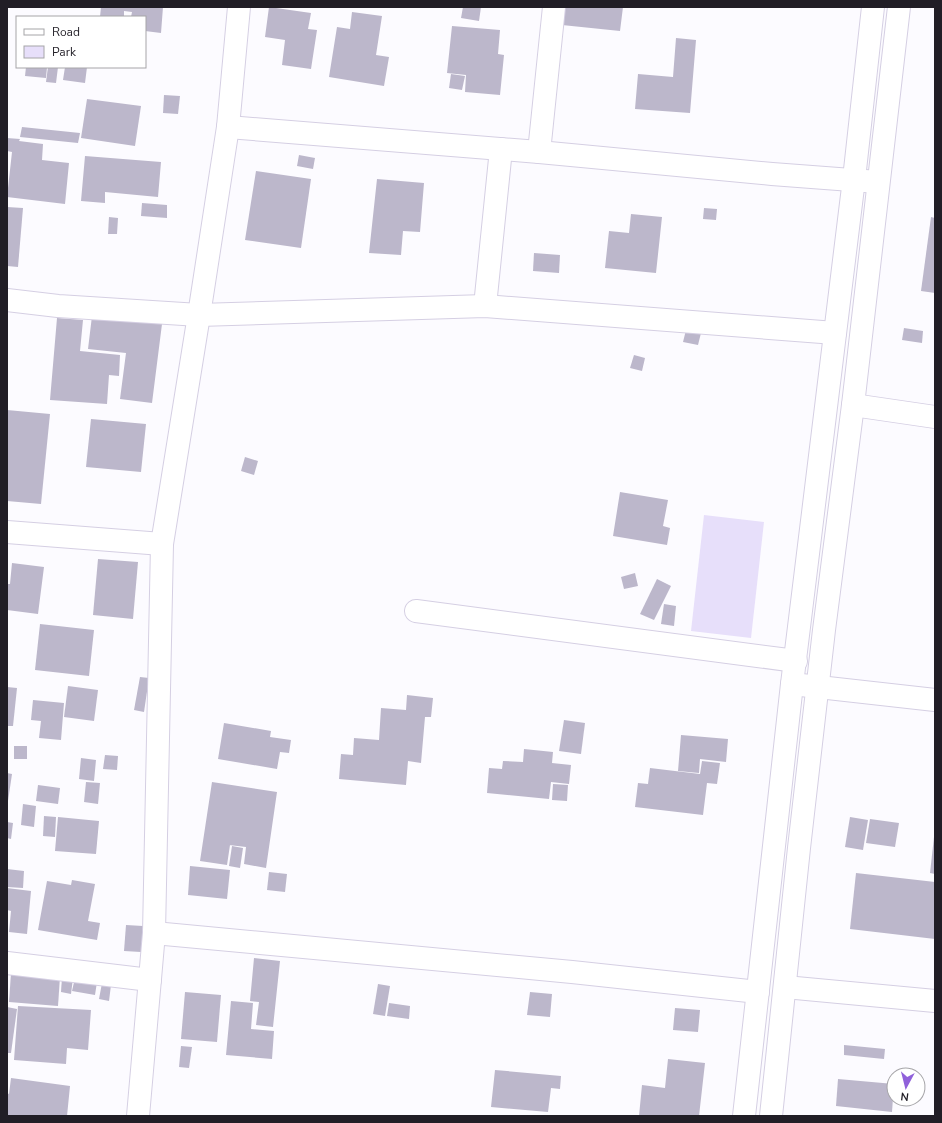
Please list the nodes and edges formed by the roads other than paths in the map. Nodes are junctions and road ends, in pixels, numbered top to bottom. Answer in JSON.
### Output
{"nodes":[{"id":1,"x":239,"y":7,"type":"edge"},
{"id":2,"x":554,"y":7,"type":"edge"},
{"id":3,"x":873,"y":7,"type":"edge"},
{"id":4,"x":899,"y":7,"type":"edge"},
{"id":5,"x":228,"y":127,"type":"junction"},
{"id":6,"x":501,"y":149,"type":"junction"},
{"id":7,"x":539,"y":152,"type":"junction"},
{"id":8,"x":854,"y":179,"type":"junction"},
{"id":9,"x":878,"y":182,"type":"junction"},
{"id":10,"x":7,"y":300,"type":"edge"},
{"id":11,"x":485,"y":306,"type":"junction"},
{"id":12,"x":199,"y":315,"type":"junction"},
{"id":13,"x":835,"y":333,"type":"junction"},
{"id":14,"x":852,"y":405,"type":"junction"},
{"id":15,"x":935,"y":417,"type":"edge"},
{"id":16,"x":7,"y":532,"type":"edge"},
{"id":17,"x":162,"y":544,"type":"junction"},
{"id":18,"x":416,"y":611,"type":"dead end"},
{"id":19,"x":796,"y":661,"type":"junction"},
{"id":20,"x":792,"y":684,"type":"junction"},
{"id":21,"x":817,"y":686,"type":"junction"},
{"id":22,"x":935,"y":700,"type":"edge"},
{"id":23,"x":154,"y":933,"type":"junction"},
{"id":24,"x":7,"y":963,"type":"edge"},
{"id":25,"x":150,"y":980,"type":"junction"},
{"id":26,"x":785,"y":987,"type":"junction"},
{"id":27,"x":758,"y":992,"type":"junction"},
{"id":28,"x":935,"y":1001,"type":"edge"},
{"id":29,"x":138,"y":1116,"type":"edge"},
{"id":30,"x":744,"y":1116,"type":"edge"},
{"id":31,"x":771,"y":1116,"type":"edge"}],
"edges":[{"from":1,"to":5,"type":"street"},
{"from":2,"to":7,"type":"street"},
{"from":3,"to":8,"type":"street"},
{"from":4,"to":9,"type":"street"},
{"from":5,"to":6,"type":"street"},
{"from":5,"to":12,"type":"street"},
{"from":6,"to":7,"type":"street"},
{"from":6,"to":11,"type":"street"},
{"from":7,"to":8,"type":"street"},
{"from":8,"to":9,"type":"street"},
{"from":8,"to":13,"type":"street"},
{"from":9,"to":14,"type":"street"},
{"from":10,"to":12,"type":"street"},
{"from":11,"to":12,"type":"street"},
{"from":11,"to":13,"type":"street"},
{"from":12,"to":17,"type":"street"},
{"from":13,"to":19,"type":"street"},
{"from":14,"to":15,"type":"street"},
{"from":14,"to":21,"type":"street"},
{"from":16,"to":17,"type":"street"},
{"from":17,"to":23,"type":"street"},
{"from":18,"to":19,"type":"street"},
{"from":19,"to":20,"type":"street"},
{"from":20,"to":21,"type":"street"},
{"from":20,"to":27,"type":"street"},
{"from":21,"to":22,"type":"street"},
{"from":21,"to":26,"type":"street"},
{"from":23,"to":25,"type":"street"},
{"from":23,"to":27,"type":"street"},
{"from":24,"to":25,"type":"street"},
{"from":25,"to":29,"type":"street"},
{"from":26,"to":28,"type":"street"},
{"from":26,"to":31,"type":"street"},
{"from":27,"to":30,"type":"street"}]}
